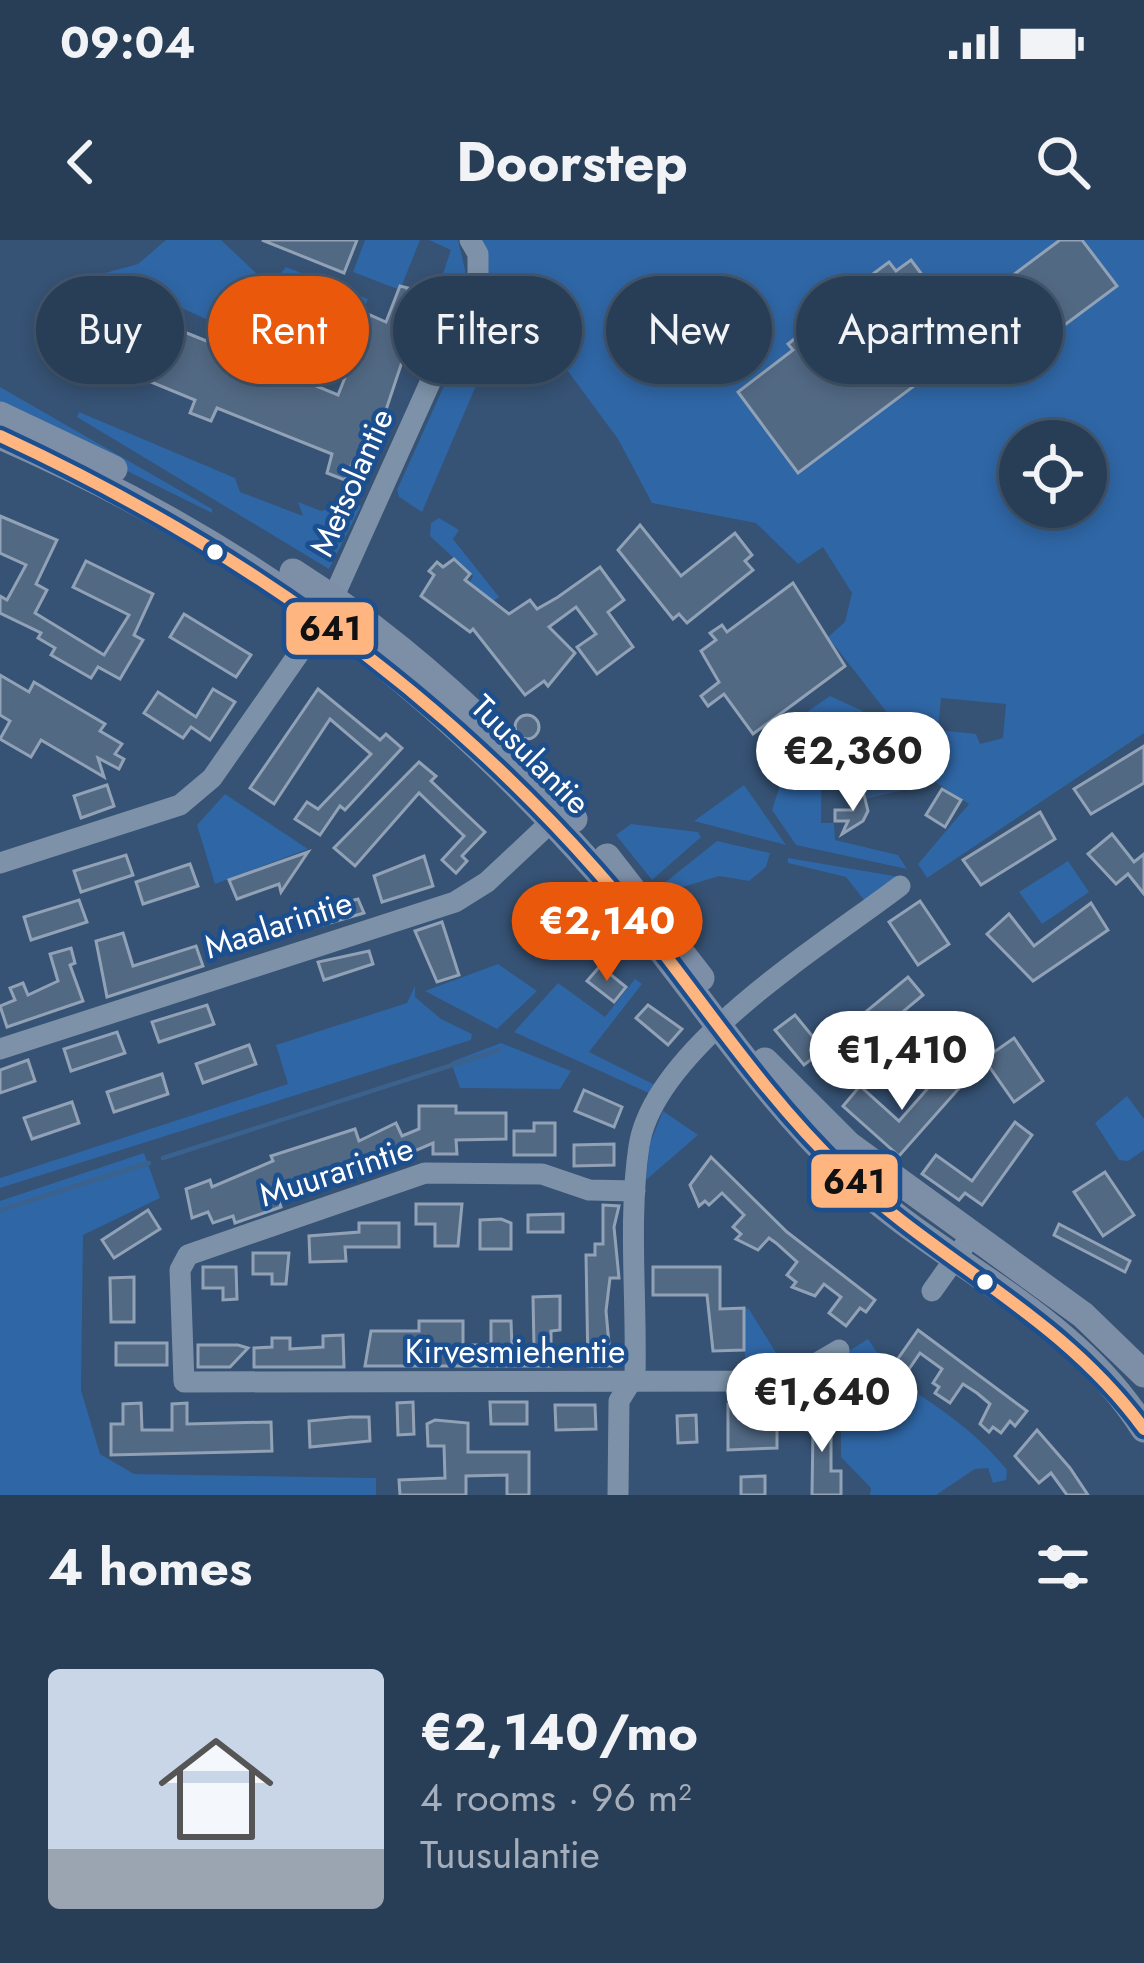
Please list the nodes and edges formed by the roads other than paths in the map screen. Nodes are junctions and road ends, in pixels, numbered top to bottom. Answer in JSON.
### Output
{"nodes":[{"id":1,"x":470,"y":240,"type":"edge"},
{"id":2,"x":0,"y":415,"type":"edge"},
{"id":3,"x":0,"y":436,"type":"edge"},
{"id":4,"x":330,"y":607,"type":"junction"},
{"id":5,"x":552,"y":821,"type":"junction"},
{"id":6,"x":0,"y":863,"type":"edge"},
{"id":7,"x":900,"y":886,"type":"dead end"},
{"id":8,"x":724,"y":1022,"type":"junction"},
{"id":9,"x":0,"y":1049,"type":"edge"},
{"id":10,"x":635,"y":1191,"type":"junction"},
{"id":11,"x":963,"y":1247,"type":"junction"},
{"id":12,"x":932,"y":1291,"type":"dead end"},
{"id":13,"x":839,"y":1350,"type":"dead end"},
{"id":14,"x":1144,"y":1374,"type":"edge"},
{"id":15,"x":184,"y":1382,"type":"joint"},
{"id":16,"x":631,"y":1383,"type":"junction"},
{"id":17,"x":1142,"y":1419,"type":"edge"},
{"id":18,"x":618,"y":1495,"type":"edge"}],
"edges":[{"from":1,"to":4,"type":"street","name":"Metsolantie"},
{"from":2,"to":4,"type":"main road","name":"Tuusulantie"},
{"from":3,"to":4,"type":"main road","name":"Tuusulantie"},
{"from":4,"to":5,"type":"main road","name":"Tuusulantie"},
{"from":4,"to":6,"type":"street","name":"Metsolantie"},
{"from":4,"to":8,"type":"main road","name":"Tuusulantie"},
{"from":5,"to":8,"type":"main road","name":"Tuusulantie"},
{"from":5,"to":9,"type":"street","name":"Maalarintie"},
{"from":7,"to":8,"type":"street"},
{"from":8,"to":10,"type":"street"},
{"from":8,"to":11,"type":"main road","name":"Tuusulantie"},
{"from":10,"to":15,"type":"street","name":"Muurarintie"},
{"from":10,"to":16,"type":"street"},
{"from":11,"to":12,"type":"street"},
{"from":11,"to":14,"type":"main road","name":"Tuusulantie"},
{"from":11,"to":17,"type":"main road","name":"Tuusulantie"},
{"from":13,"to":16,"type":"street","name":"Kirvesmiehentie"},
{"from":15,"to":16,"type":"street","name":"Kirvesmiehentie"},
{"from":16,"to":18,"type":"street"}]}
